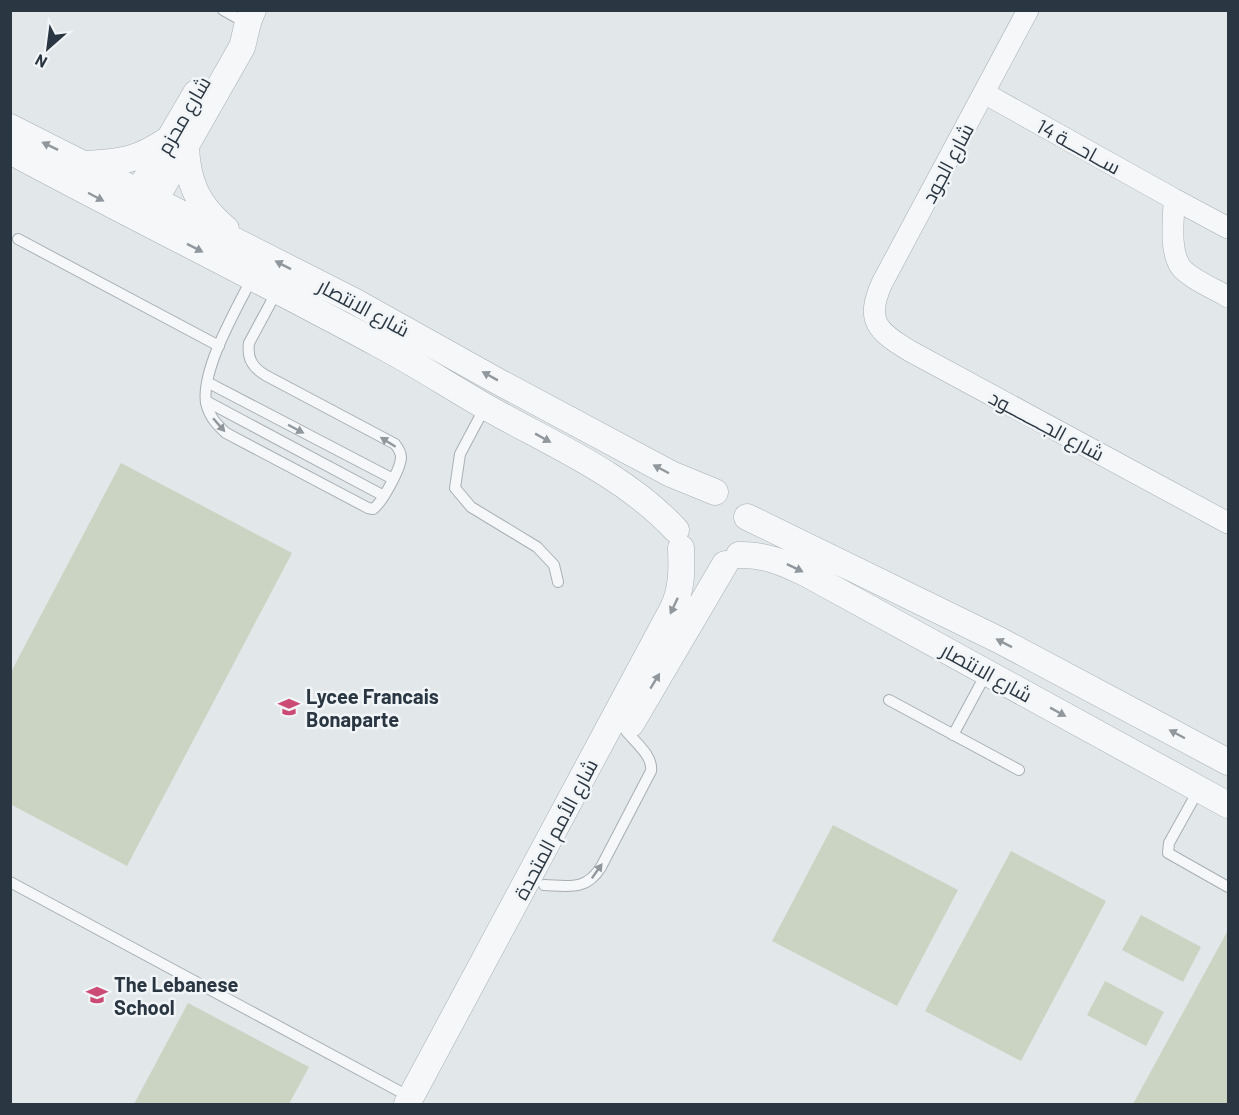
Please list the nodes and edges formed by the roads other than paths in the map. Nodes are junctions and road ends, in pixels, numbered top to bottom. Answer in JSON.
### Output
{"nodes":[{"id":1,"x":223,"y":10,"type":"edge"},
{"id":2,"x":1028,"y":10,"type":"edge"},
{"id":3,"x":249,"y":17,"type":"edge"},
{"id":4,"x":984,"y":93,"type":"junction"},
{"id":5,"x":10,"y":127,"type":"edge"},
{"id":6,"x":178,"y":142,"type":"junction"},
{"id":7,"x":10,"y":150,"type":"edge"},
{"id":8,"x":87,"y":165,"type":"junction"},
{"id":9,"x":1174,"y":200,"type":"junction"},
{"id":10,"x":141,"y":207,"type":"junction"},
{"id":11,"x":1228,"y":228,"type":"edge"},
{"id":12,"x":18,"y":238,"type":"dead end"},
{"id":13,"x":247,"y":247,"type":"junction"},
{"id":14,"x":252,"y":278,"type":"junction"},
{"id":15,"x":277,"y":291,"type":"junction"},
{"id":16,"x":1228,"y":297,"type":"edge"},
{"id":17,"x":874,"y":317,"type":"joint"},
{"id":18,"x":219,"y":346,"type":"junction"},
{"id":19,"x":207,"y":382,"type":"junction"},
{"id":20,"x":206,"y":401,"type":"junction"},
{"id":21,"x":486,"y":406,"type":"junction"},
{"id":22,"x":393,"y":479,"type":"junction"},
{"id":23,"x":715,"y":492,"type":"junction"},
{"id":24,"x":384,"y":496,"type":"junction"},
{"id":25,"x":747,"y":517,"type":"junction"},
{"id":26,"x":1228,"y":523,"type":"edge"},
{"id":27,"x":678,"y":539,"type":"junction"},
{"id":28,"x":732,"y":560,"type":"junction"},
{"id":29,"x":558,"y":582,"type":"dead end"},
{"id":30,"x":987,"y":672,"type":"junction"},
{"id":31,"x":889,"y":700,"type":"dead end"},
{"id":32,"x":627,"y":732,"type":"junction"},
{"id":33,"x":953,"y":735,"type":"junction"},
{"id":34,"x":1228,"y":762,"type":"edge"},
{"id":35,"x":1228,"y":768,"type":"edge"},
{"id":36,"x":1019,"y":770,"type":"dead end"},
{"id":37,"x":1199,"y":789,"type":"junction"},
{"id":38,"x":1228,"y":805,"type":"edge"},
{"id":39,"x":10,"y":882,"type":"edge"},
{"id":40,"x":544,"y":885,"type":"junction"},
{"id":41,"x":1228,"y":887,"type":"edge"},
{"id":42,"x":415,"y":1102,"type":"edge"}],
"edges":[{"from":1,"to":3,"type":"lane"},
{"from":2,"to":4,"type":"street","name":"شارع الجود"},
{"from":3,"to":6,"type":"street","name":"شارع محزم"},
{"from":4,"to":9,"type":"street","name":"ســاحـــة 14"},
{"from":4,"to":17,"type":"street","name":"شارع الجود"},
{"from":8,"to":5,"type":"street","name":"شارع الانتصار","one_way":true},
{"from":6,"to":8,"type":"street"},
{"from":6,"to":10,"type":"street","name":"شارع محزم"},
{"from":6,"to":13,"type":"street"},
{"from":7,"to":10,"type":"street","name":"شارع الانتصار","one_way":true},
{"from":8,"to":10,"type":"street","name":"شارع الانتصار"},
{"from":9,"to":11,"type":"street","name":"ســاحـــة 14"},
{"from":9,"to":16,"type":"street"},
{"from":10,"to":13,"type":"street","name":"شارع الانتصار"},
{"from":10,"to":14,"type":"street","name":"شارع الانتصار","one_way":true},
{"from":12,"to":18,"type":"lane"},
{"from":23,"to":13,"type":"street","name":"شارع الانتصار","one_way":true},
{"from":14,"to":15,"type":"street","name":"شارع الانتصار"},
{"from":14,"to":18,"type":"lane"},
{"from":15,"to":21,"type":"street","name":"شارع الانتصار"},
{"from":22,"to":15,"type":"lane","one_way":true},
{"from":17,"to":26,"type":"street","name":"شارع الجــــــــود"},
{"from":18,"to":19,"type":"lane"},
{"from":19,"to":20,"type":"lane"},
{"from":19,"to":22,"type":"lane","one_way":true},
{"from":20,"to":24,"type":"lane"},
{"from":20,"to":24,"type":"lane","one_way":true},
{"from":21,"to":27,"type":"street","name":"شارع الانتصار","one_way":true},
{"from":21,"to":29,"type":"lane"},
{"from":22,"to":24,"type":"lane"},
{"from":23,"to":25,"type":"street"},
{"from":23,"to":27,"type":"street"},
{"from":25,"to":28,"type":"street"},
{"from":34,"to":25,"type":"street","name":"شارع الانتصار","one_way":true},
{"from":27,"to":28,"type":"street"},
{"from":27,"to":42,"type":"street","name":"شارع الأمم المتحدة","one_way":true},
{"from":28,"to":30,"type":"street","name":"شارع الانتصار","one_way":true},
{"from":32,"to":28,"type":"street","name":"شارع الأمم المتحدة","one_way":true},
{"from":30,"to":33,"type":"lane"},
{"from":30,"to":37,"type":"street","name":"شارع الانتصار","one_way":true},
{"from":31,"to":33,"type":"lane"},
{"from":32,"to":40,"type":"street","name":"شارع الأمم المتحدة"},
{"from":40,"to":32,"type":"lane","one_way":true},
{"from":33,"to":36,"type":"lane"},
{"from":35,"to":37,"type":"street"},
{"from":37,"to":38,"type":"street","name":"شارع الانتصار"},
{"from":37,"to":41,"type":"lane"},
{"from":39,"to":42,"type":"lane"},
{"from":40,"to":42,"type":"street","name":"شارع الأمم المتحدة"}]}
